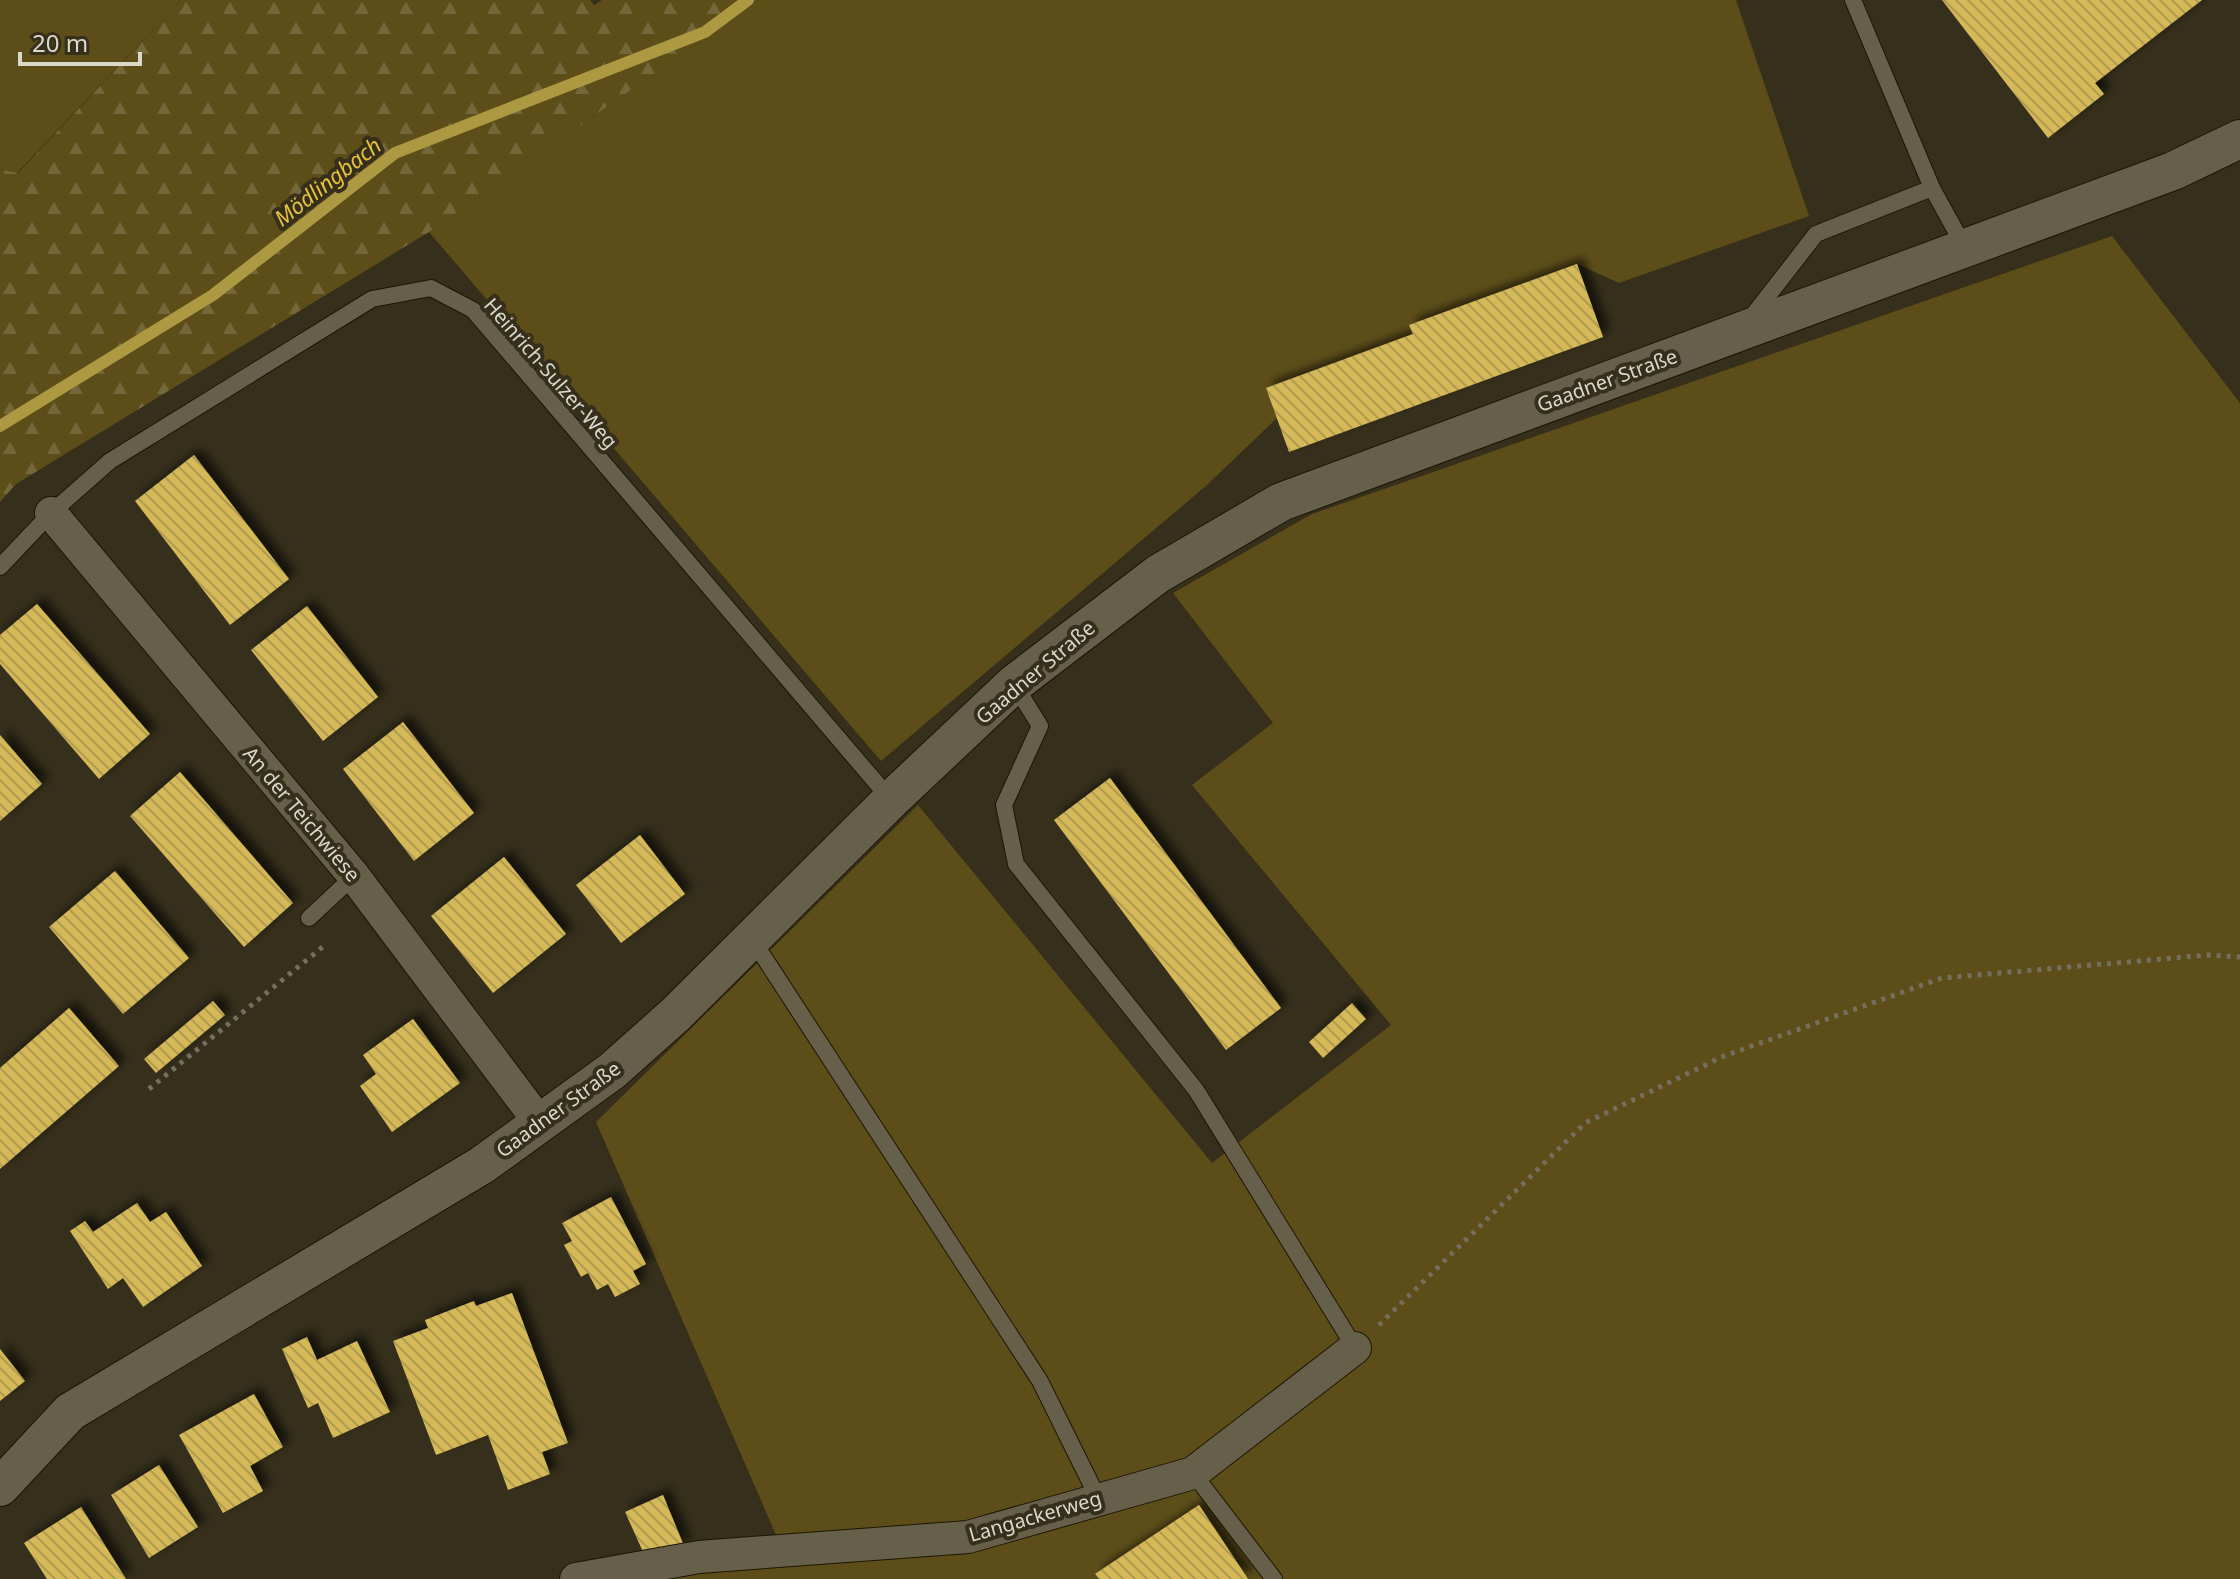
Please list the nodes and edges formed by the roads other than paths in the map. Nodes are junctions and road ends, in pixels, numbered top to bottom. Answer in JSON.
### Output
{"nodes":[{"id":1,"x":1853,"y":0,"type":"edge"},
{"id":2,"x":2240,"y":139,"type":"edge"},
{"id":3,"x":1932,"y":188,"type":"junction"},
{"id":4,"x":1965,"y":249,"type":"junction"},
{"id":5,"x":1742,"y":330,"type":"junction"},
{"id":6,"x":51,"y":513,"type":"junction"},
{"id":7,"x":0,"y":567,"type":"edge"},
{"id":8,"x":1014,"y":684,"type":"junction"},
{"id":9,"x":891,"y":800,"type":"junction"},
{"id":10,"x":354,"y":876,"type":"junction"},
{"id":11,"x":309,"y":918,"type":"dead end"},
{"id":12,"x":751,"y":939,"type":"junction"},
{"id":13,"x":540,"y":1123,"type":"junction"},
{"id":14,"x":1355,"y":1348,"type":"joint"},
{"id":15,"x":1193,"y":1473,"type":"junction"},
{"id":16,"x":0,"y":1487,"type":"edge"},
{"id":17,"x":1098,"y":1498,"type":"junction"},
{"id":18,"x":576,"y":1579,"type":"edge"},
{"id":19,"x":1274,"y":1579,"type":"edge"}],
"edges":[{"from":1,"to":3,"type":"lane"},
{"from":2,"to":4,"type":"street","name":"Gaadner Straße"},
{"from":3,"to":4,"type":"lane"},
{"from":3,"to":5,"type":"lane"},
{"from":4,"to":5,"type":"street","name":"Gaadner Straße"},
{"from":5,"to":8,"type":"street","name":"Gaadner Straße"},
{"from":6,"to":7,"type":"lane","name":"Heinrich-Sulzer-Weg"},
{"from":6,"to":9,"type":"lane","name":"Heinrich-Sulzer-Weg"},
{"from":6,"to":10,"type":"street","name":"An der Teichwiese"},
{"from":8,"to":9,"type":"street","name":"Gaadner Straße"},
{"from":8,"to":14,"type":"lane"},
{"from":9,"to":12,"type":"street","name":"Gaadner Straße"},
{"from":10,"to":11,"type":"lane"},
{"from":10,"to":13,"type":"street","name":"An der Teichwiese"},
{"from":12,"to":13,"type":"street","name":"Gaadner Straße"},
{"from":12,"to":17,"type":"lane"},
{"from":13,"to":16,"type":"street","name":"Gaadner Straße"},
{"from":14,"to":15,"type":"street","name":"Langackerweg"},
{"from":15,"to":17,"type":"street","name":"Langackerweg"},
{"from":15,"to":19,"type":"lane"},
{"from":17,"to":18,"type":"street","name":"Langackerweg"}]}
